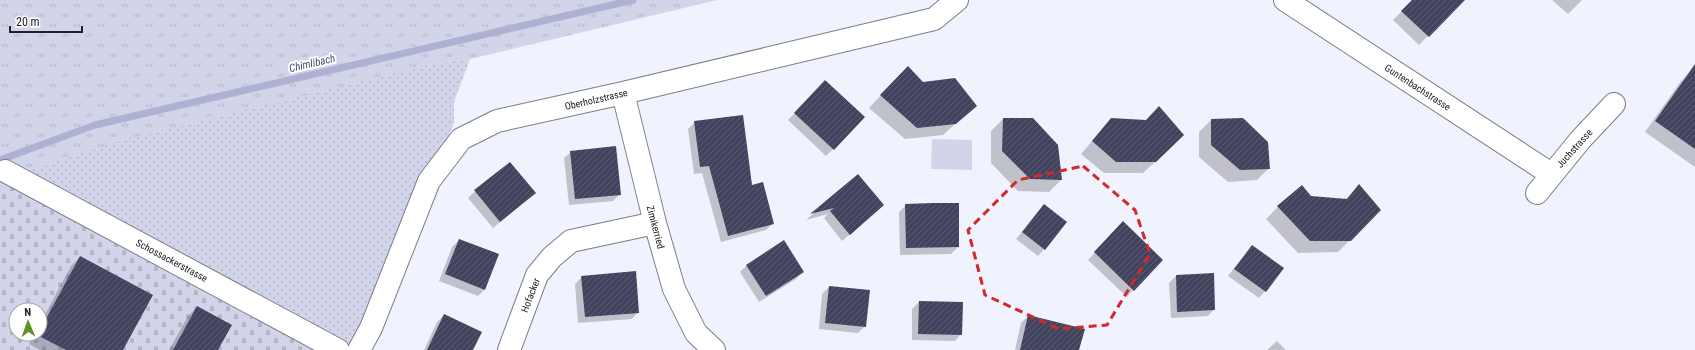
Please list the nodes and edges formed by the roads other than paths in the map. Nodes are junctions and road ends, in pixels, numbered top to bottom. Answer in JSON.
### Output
{"nodes":[{"id":1,"x":957,"y":0,"type":"edge"},
{"id":2,"x":1285,"y":0,"type":"edge"},
{"id":3,"x":623,"y":93,"type":"junction"},
{"id":4,"x":1614,"y":104,"type":"dead end"},
{"id":5,"x":5,"y":171,"type":"dead end"},
{"id":6,"x":1551,"y":174,"type":"junction"},
{"id":7,"x":1537,"y":193,"type":"dead end"},
{"id":8,"x":655,"y":223,"type":"junction"},
{"id":9,"x":338,"y":350,"type":"edge"},
{"id":10,"x":359,"y":350,"type":"edge"},
{"id":11,"x":508,"y":350,"type":"edge"},
{"id":12,"x":714,"y":350,"type":"edge"}],
"edges":[{"from":1,"to":3,"type":"street","name":"Oberholzstrasse"},
{"from":2,"to":6,"type":"street","name":"Guntenbachstrasse"},
{"from":3,"to":8,"type":"street","name":"Zimikerried"},
{"from":3,"to":10,"type":"street","name":"Oberholzstrasse"},
{"from":4,"to":6,"type":"street","name":"Juchstrasse"},
{"from":5,"to":9,"type":"street","name":"Schossackerstrasse"},
{"from":6,"to":7,"type":"street","name":"Juchstrasse"},
{"from":8,"to":11,"type":"street","name":"Hofacker"},
{"from":8,"to":12,"type":"street","name":"Zimikerried"}]}
